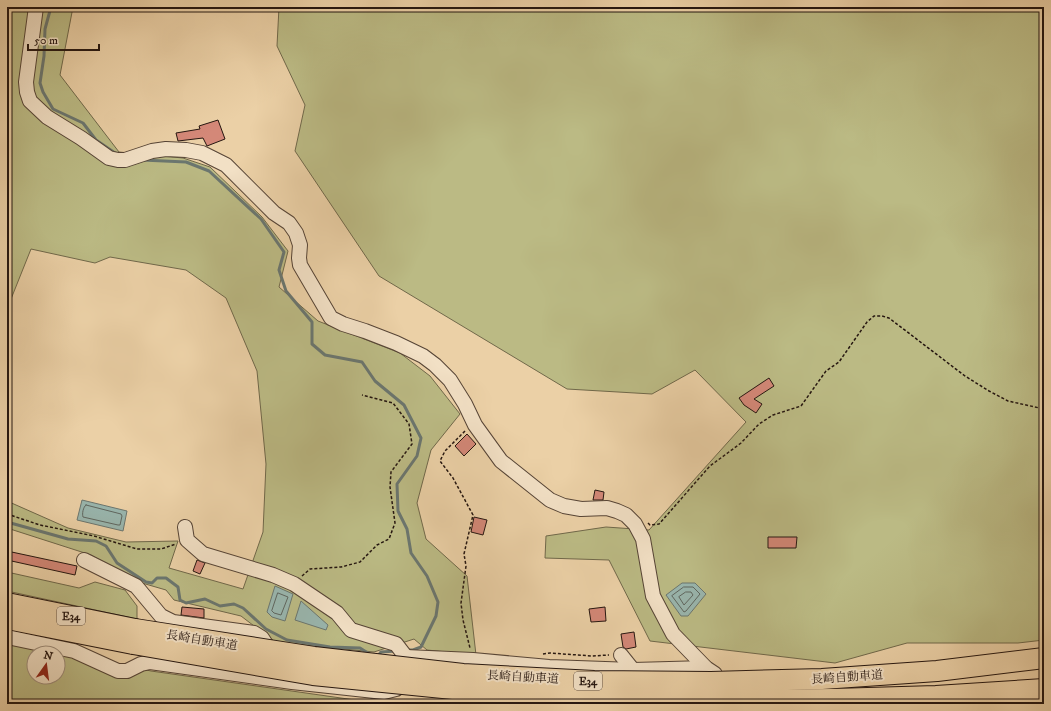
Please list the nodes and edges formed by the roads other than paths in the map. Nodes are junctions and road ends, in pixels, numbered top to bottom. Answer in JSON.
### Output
{"nodes":[{"id":1,"x":36,"y":7,"type":"edge"},
{"id":2,"x":186,"y":534,"type":"road end"},
{"id":3,"x":84,"y":560,"type":"dead end"},
{"id":4,"x":7,"y":603,"type":"edge"},
{"id":5,"x":7,"y":619,"type":"edge"},
{"id":6,"x":7,"y":637,"type":"edge"},
{"id":7,"x":134,"y":637,"type":"junction"},
{"id":8,"x":621,"y":655,"type":"dead end"},
{"id":9,"x":406,"y":657,"type":"junction"},
{"id":10,"x":1044,"y":658,"type":"edge"},
{"id":11,"x":549,"y":667,"type":"junction"},
{"id":12,"x":633,"y":670,"type":"junction"},
{"id":13,"x":292,"y":682,"type":"junction"},
{"id":14,"x":1044,"y":689,"type":"edge"},
{"id":15,"x":1044,"y":701,"type":"edge"},
{"id":16,"x":548,"y":704,"type":"edge"},
{"id":17,"x":984,"y":704,"type":"edge"}],
"edges":[{"from":1,"to":12,"type":"street"},
{"from":2,"to":9,"type":"street"},
{"from":3,"to":13,"type":"street"},
{"from":4,"to":7,"type":"highway","name":"長崎自動車道","number":"E34"},
{"from":5,"to":7,"type":"highway","name":"長崎自動車道","number":"E34"},
{"from":6,"to":13,"type":"street"},
{"from":7,"to":10,"type":"highway","name":"長崎自動車道","number":"E34","bridge":true},
{"from":7,"to":14,"type":"highway","name":"長崎自動車道","number":"E34","bridge":true},
{"from":8,"to":12,"type":"street"},
{"from":9,"to":11,"type":"street"},
{"from":9,"to":13,"type":"street"},
{"from":11,"to":12,"type":"street"},
{"from":11,"to":16,"type":"street"},
{"from":15,"to":17,"type":"street"}]}
